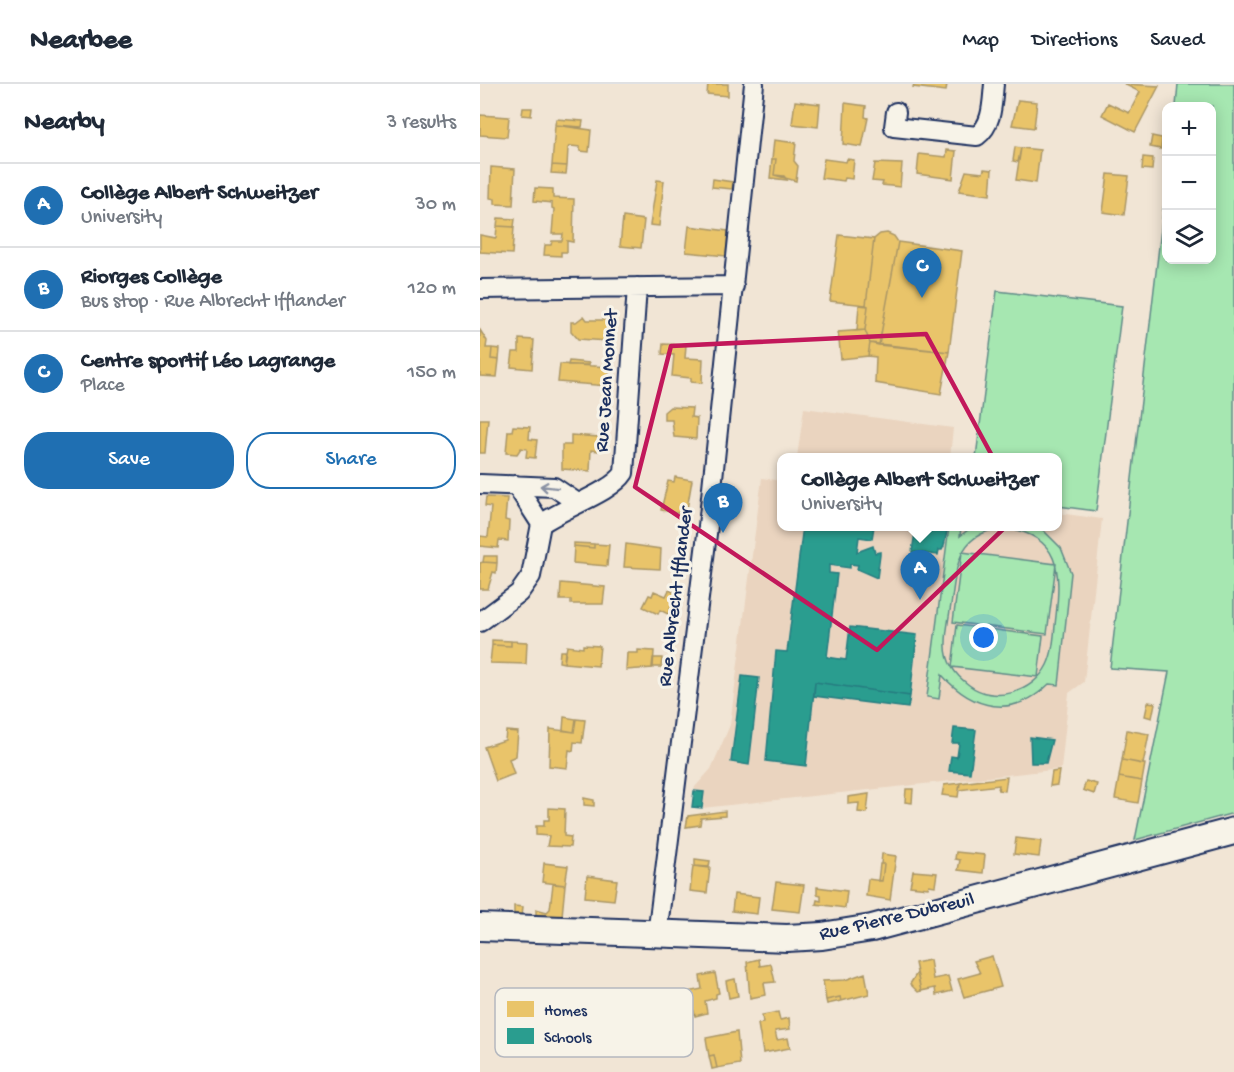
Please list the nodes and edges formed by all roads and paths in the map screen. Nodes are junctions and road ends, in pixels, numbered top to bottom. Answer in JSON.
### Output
{"nodes":[{"id":1,"x":754,"y":84,"type":"edge"},
{"id":2,"x":994,"y":84,"type":"edge"},
{"id":3,"x":896,"y":112,"type":"dead end"},
{"id":4,"x":734,"y":286,"type":"junction"},
{"id":5,"x":637,"y":287,"type":"junction"},
{"id":6,"x":480,"y":289,"type":"edge"},
{"id":7,"x":480,"y":484,"type":"edge"},
{"id":8,"x":516,"y":485,"type":"junction"},
{"id":9,"x":576,"y":502,"type":"junction"},
{"id":10,"x":541,"y":524,"type":"junction"},
{"id":11,"x":480,"y":622,"type":"edge"},
{"id":12,"x":1234,"y":831,"type":"edge"},
{"id":13,"x":480,"y":927,"type":"edge"},
{"id":14,"x":657,"y":935,"type":"junction"}],
"edges":[{"from":1,"to":4,"type":"street","name":"Rue Albrecht Ifflander"},
{"from":2,"to":3,"type":"street"},
{"from":4,"to":5,"type":"street"},
{"from":4,"to":14,"type":"street","name":"Rue Albrecht Ifflander"},
{"from":5,"to":6,"type":"street"},
{"from":5,"to":9,"type":"street","name":"Rue Jean Monnet"},
{"from":7,"to":8,"type":"street"},
{"from":9,"to":8,"type":"street","one_way":true},
{"from":8,"to":10,"type":"street"},
{"from":9,"to":10,"type":"street","name":"Rue Jean Monnet"},
{"from":10,"to":11,"type":"street"},
{"from":12,"to":14,"type":"street","name":"Rue Pierre Dubreuil"},
{"from":13,"to":14,"type":"street","name":"Rue Pierre Dubreuil"}]}
